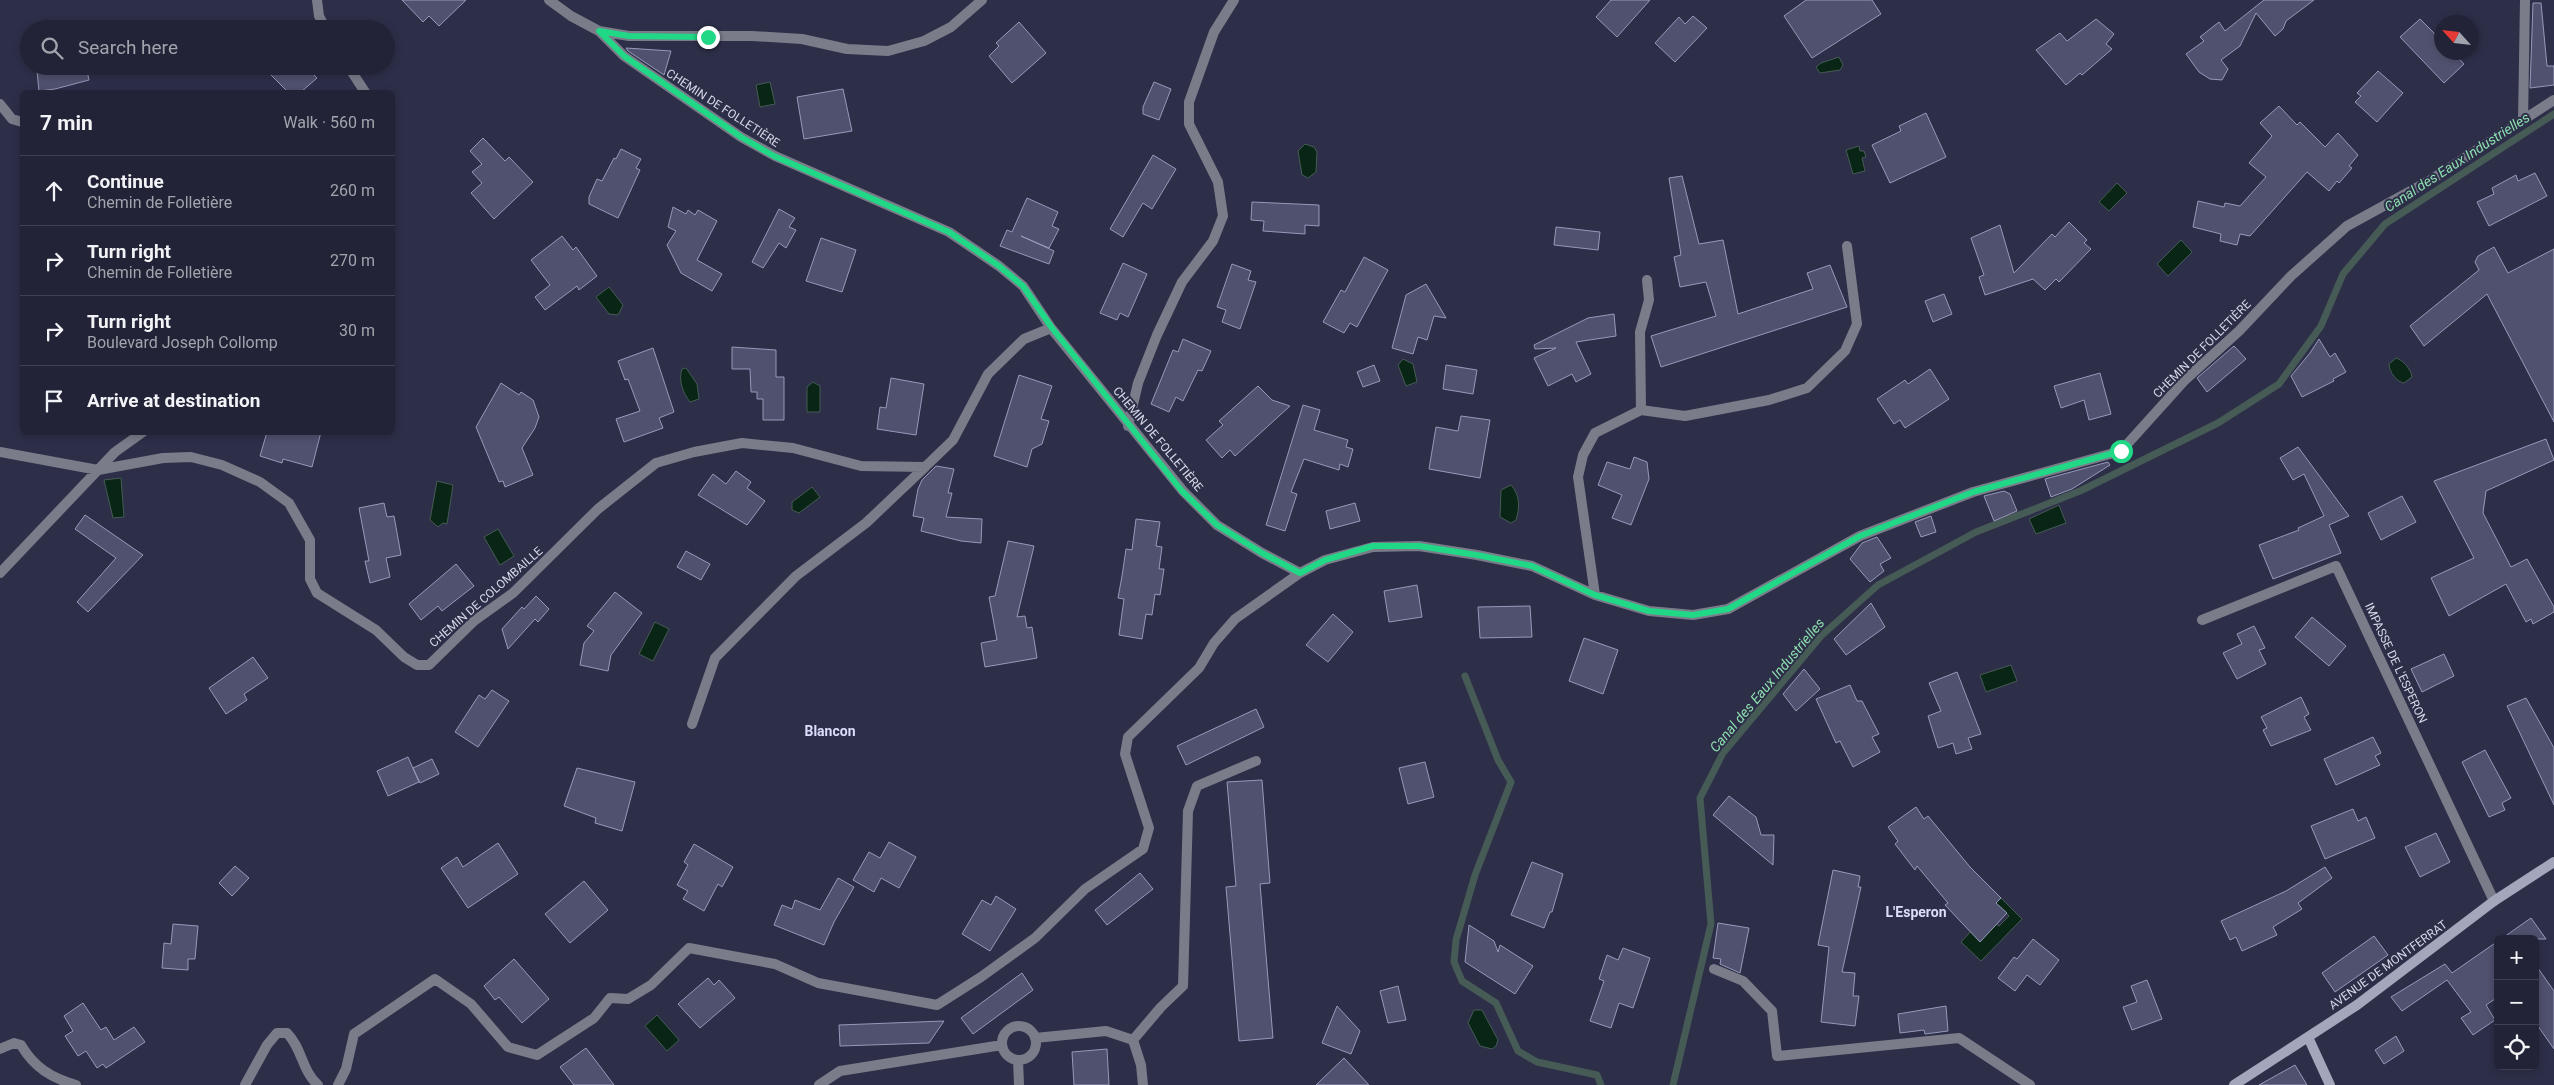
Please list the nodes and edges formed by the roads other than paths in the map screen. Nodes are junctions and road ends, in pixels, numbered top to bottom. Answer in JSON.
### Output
{"nodes":[{"id":1,"x":317,"y":0,"type":"edge"},
{"id":2,"x":549,"y":0,"type":"edge"},
{"id":3,"x":982,"y":0,"type":"edge"},
{"id":4,"x":1234,"y":0,"type":"edge"},
{"id":5,"x":2525,"y":0,"type":"edge"},
{"id":6,"x":320,"y":20,"type":"edge"},
{"id":7,"x":599,"y":31,"type":"junction"},
{"id":8,"x":354,"y":75,"type":"edge"},
{"id":9,"x":364,"y":90,"type":"edge"},
{"id":10,"x":2554,"y":100,"type":"edge"},
{"id":11,"x":0,"y":104,"type":"edge"},
{"id":12,"x":20,"y":121,"type":"edge"},
{"id":13,"x":2523,"y":121,"type":"junction"},
{"id":14,"x":1847,"y":246,"type":"dead end"},
{"id":15,"x":1647,"y":280,"type":"dead end"},
{"id":16,"x":1052,"y":328,"type":"junction"},
{"id":17,"x":1641,"y":410,"type":"junction"},
{"id":18,"x":1128,"y":426,"type":"junction"},
{"id":19,"x":139,"y":435,"type":"edge"},
{"id":20,"x":0,"y":452,"type":"edge"},
{"id":21,"x":924,"y":467,"type":"junction"},
{"id":22,"x":98,"y":470,"type":"junction"},
{"id":23,"x":1300,"y":573,"type":"junction"},
{"id":24,"x":0,"y":574,"type":"edge"},
{"id":25,"x":1595,"y":595,"type":"junction"},
{"id":26,"x":2202,"y":620,"type":"dead end"},
{"id":27,"x":692,"y":724,"type":"dead end"},
{"id":28,"x":1256,"y":761,"type":"dead end"},
{"id":29,"x":2554,"y":862,"type":"edge"},
{"id":30,"x":2494,"y":901,"type":"junction"},
{"id":31,"x":1714,"y":969,"type":"dead end"},
{"id":32,"x":2308,"y":1037,"type":"junction"},
{"id":33,"x":1035,"y":1038,"type":"junction"},
{"id":34,"x":1133,"y":1040,"type":"junction"},
{"id":35,"x":1002,"y":1045,"type":"junction"},
{"id":36,"x":0,"y":1049,"type":"edge"},
{"id":37,"x":1018,"y":1060,"type":"junction"},
{"id":38,"x":76,"y":1085,"type":"edge"},
{"id":39,"x":245,"y":1085,"type":"edge"},
{"id":40,"x":318,"y":1085,"type":"edge"},
{"id":41,"x":338,"y":1085,"type":"edge"},
{"id":42,"x":819,"y":1085,"type":"edge"},
{"id":43,"x":1019,"y":1085,"type":"edge"},
{"id":44,"x":1143,"y":1085,"type":"edge"},
{"id":45,"x":2030,"y":1085,"type":"edge"},
{"id":46,"x":2234,"y":1085,"type":"edge"},
{"id":47,"x":2330,"y":1085,"type":"edge"}],
"edges":[{"from":1,"to":6,"type":"street"},
{"from":2,"to":7,"type":"street"},
{"from":3,"to":7,"type":"street"},
{"from":4,"to":18,"type":"street"},
{"from":5,"to":13,"type":"street"},
{"from":7,"to":16,"type":"street","name":"CHEMIN DE FOLLETIÈRE"},
{"from":8,"to":9,"type":"street"},
{"from":10,"to":13,"type":"street","name":"CHEMIN DE FOLLETIÈRE"},
{"from":11,"to":12,"type":"street"},
{"from":13,"to":25,"type":"street","name":"CHEMIN DE FOLLETIÈRE"},
{"from":14,"to":17,"type":"street"},
{"from":15,"to":17,"type":"street"},
{"from":16,"to":18,"type":"street","name":"CHEMIN DE FOLLETIÈRE"},
{"from":16,"to":21,"type":"street"},
{"from":17,"to":25,"type":"street"},
{"from":18,"to":23,"type":"street","name":"CHEMIN DE FOLLETIÈRE"},
{"from":19,"to":22,"type":"street"},
{"from":20,"to":22,"type":"street","name":"CHEMIN DE COLOMBAILLE"},
{"from":21,"to":22,"type":"street","name":"CHEMIN DE COLOMBAILLE"},
{"from":21,"to":27,"type":"street"},
{"from":22,"to":24,"type":"street"},
{"from":23,"to":25,"type":"street","name":"CHEMIN DE FOLLETIÈRE"},
{"from":23,"to":41,"type":"street"},
{"from":26,"to":30,"type":"street","name":"IMPASSE DE L'ESPERON"},
{"from":28,"to":34,"type":"street"},
{"from":29,"to":30,"type":"street","name":"AVENUE DE MONTFERRAT"},
{"from":30,"to":32,"type":"street","name":"AVENUE DE MONTFERRAT"},
{"from":31,"to":45,"type":"street"},
{"from":32,"to":46,"type":"street","name":"AVENUE DE MONTFERRAT"},
{"from":32,"to":47,"type":"street"},
{"from":33,"to":34,"type":"street"},
{"from":33,"to":35,"type":"street"},
{"from":33,"to":37,"type":"street"},
{"from":34,"to":44,"type":"street"},
{"from":35,"to":37,"type":"street"},
{"from":35,"to":42,"type":"street"},
{"from":36,"to":38,"type":"street"},
{"from":37,"to":43,"type":"street"},
{"from":39,"to":40,"type":"street"}]}
